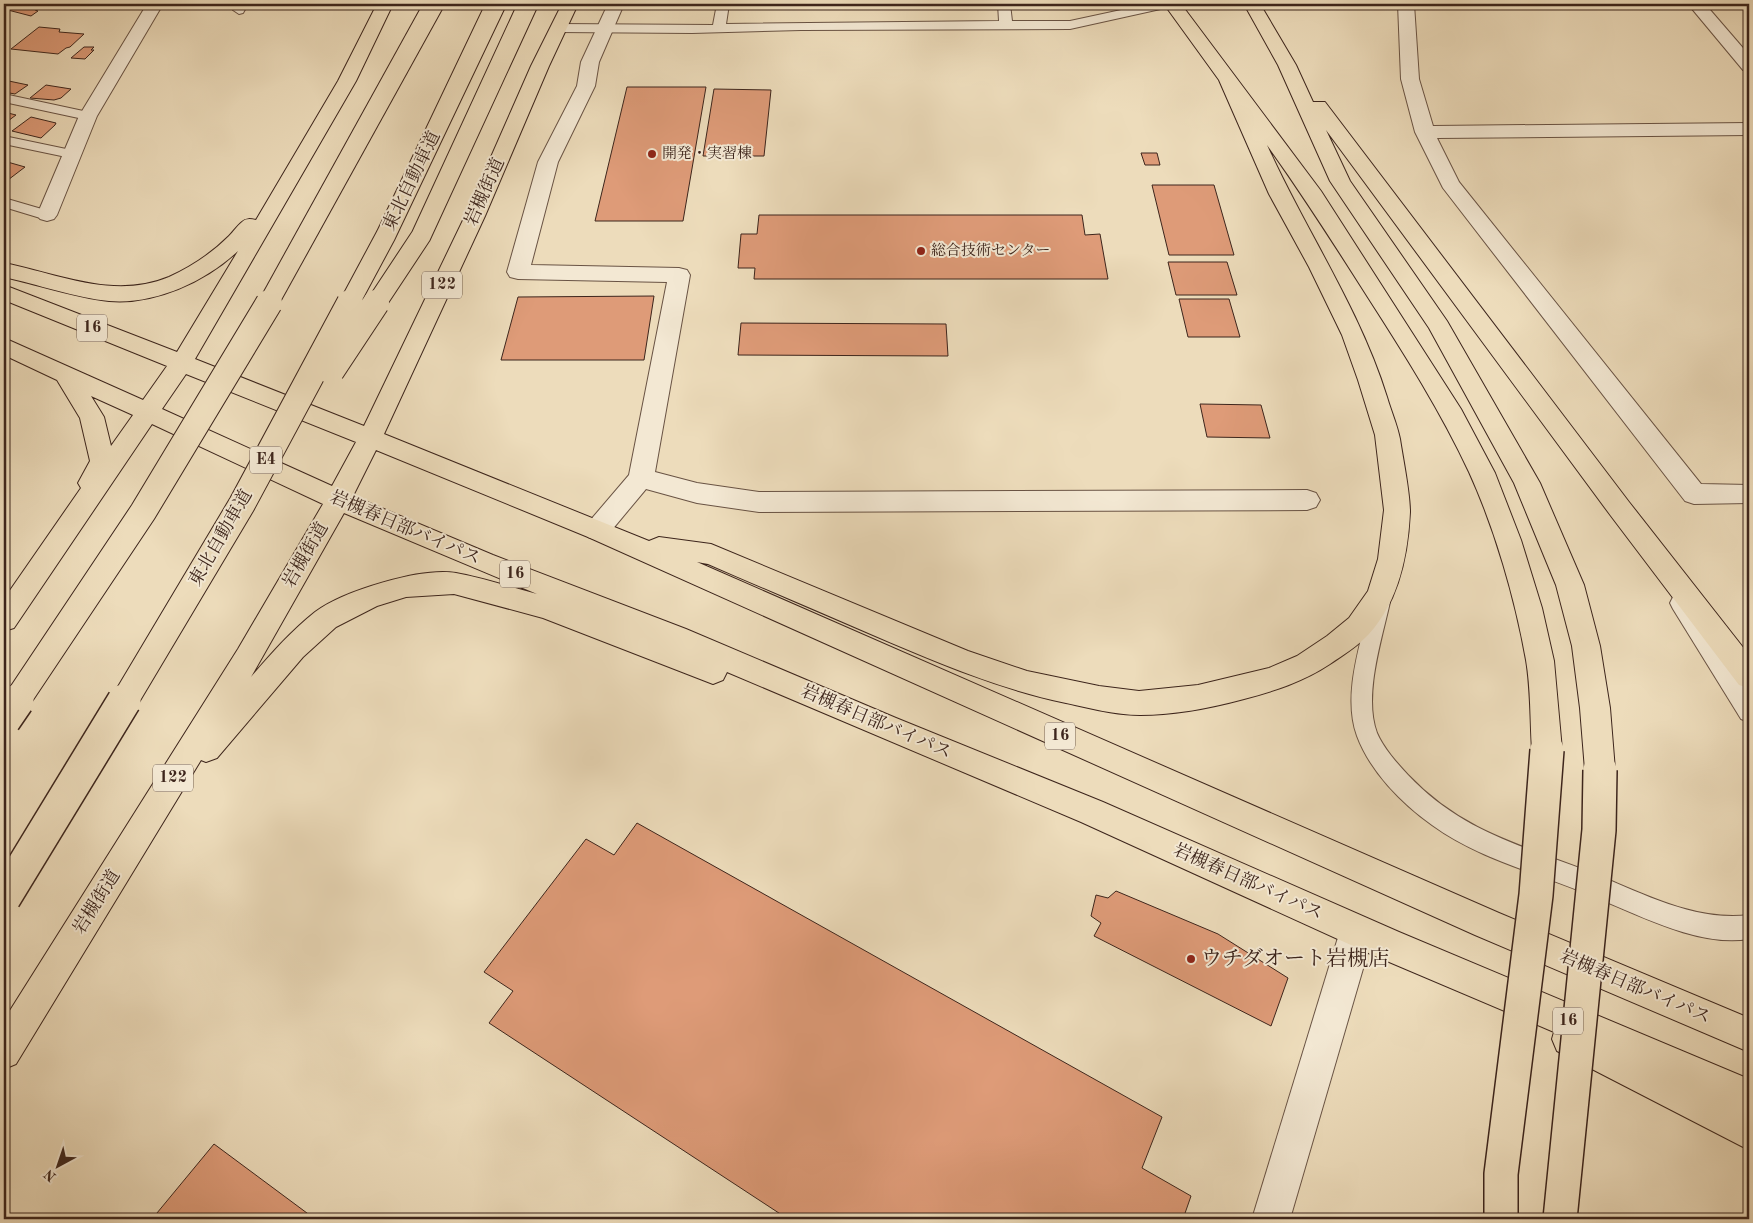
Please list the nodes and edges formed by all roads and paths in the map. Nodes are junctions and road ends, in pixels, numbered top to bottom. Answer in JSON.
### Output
{"nodes":[{"id":1,"x":155,"y":4,"type":"edge"},
{"id":2,"x":385,"y":4,"type":"edge"},
{"id":3,"x":434,"y":4,"type":"edge"},
{"id":4,"x":496,"y":4,"type":"edge"},
{"id":5,"x":528,"y":4,"type":"edge"},
{"id":6,"x":570,"y":4,"type":"edge"},
{"id":7,"x":616,"y":4,"type":"edge"},
{"id":8,"x":723,"y":4,"type":"edge"},
{"id":9,"x":1004,"y":4,"type":"edge"},
{"id":10,"x":1165,"y":4,"type":"edge"},
{"id":11,"x":1172,"y":4,"type":"edge"},
{"id":12,"x":1252,"y":4,"type":"edge"},
{"id":13,"x":1406,"y":4,"type":"edge"},
{"id":14,"x":1696,"y":4,"type":"edge"},
{"id":15,"x":1006,"y":26,"type":"junction"},
{"id":16,"x":558,"y":28,"type":"junction"},
{"id":17,"x":719,"y":28,"type":"junction"},
{"id":18,"x":604,"y":29,"type":"junction"},
{"id":19,"x":1287,"y":65,"type":"junction"},
{"id":20,"x":1749,"y":66,"type":"edge"},
{"id":21,"x":1226,"y":75,"type":"junction"},
{"id":22,"x":347,"y":81,"type":"junction"},
{"id":23,"x":4,"y":98,"type":"edge"},
{"id":24,"x":88,"y":116,"type":"junction"},
{"id":25,"x":1749,"y":129,"type":"edge"},
{"id":26,"x":1425,"y":132,"type":"junction"},
{"id":27,"x":4,"y":140,"type":"edge"},
{"id":28,"x":71,"y":154,"type":"junction"},
{"id":29,"x":4,"y":202,"type":"edge"},
{"id":30,"x":47,"y":215,"type":"joint"},
{"id":31,"x":4,"y":270,"type":"edge"},
{"id":32,"x":4,"y":292,"type":"edge"},
{"id":33,"x":4,"y":346,"type":"edge"},
{"id":34,"x":180,"y":364,"type":"junction"},
{"id":35,"x":65,"y":374,"type":"junction"},
{"id":36,"x":146,"y":413,"type":"junction"},
{"id":37,"x":370,"y":438,"type":"junction"},
{"id":38,"x":641,"y":478,"type":"junction"},
{"id":39,"x":1749,"y":494,"type":"edge"},
{"id":40,"x":338,"y":500,"type":"junction"},
{"id":41,"x":1306,"y":500,"type":"dead end"},
{"id":42,"x":242,"y":504,"type":"junction"},
{"id":43,"x":1620,"y":508,"type":"junction"},
{"id":44,"x":73,"y":521,"type":"junction"},
{"id":45,"x":596,"y":530,"type":"junction"},
{"id":46,"x":625,"y":542,"type":"junction"},
{"id":47,"x":1381,"y":595,"type":"junction"},
{"id":48,"x":4,"y":620,"type":"edge"},
{"id":49,"x":1749,"y":676,"type":"edge"},
{"id":50,"x":1749,"y":713,"type":"edge"},
{"id":51,"x":4,"y":720,"type":"edge"},
{"id":52,"x":886,"y":727,"type":"junction"},
{"id":53,"x":159,"y":800,"type":"junction"},
{"id":54,"x":4,"y":898,"type":"edge"},
{"id":55,"x":1749,"y":927,"type":"edge"},
{"id":56,"x":1372,"y":938,"type":"junction"},
{"id":57,"x":1749,"y":1035,"type":"edge"},
{"id":58,"x":4,"y":1052,"type":"edge"},
{"id":59,"x":1749,"y":1097,"type":"edge"},
{"id":60,"x":1749,"y":1132,"type":"edge"},
{"id":61,"x":1271,"y":1219,"type":"edge"},
{"id":62,"x":1501,"y":1219,"type":"edge"},
{"id":63,"x":1560,"y":1219,"type":"edge"}],
"edges":[{"from":1,"to":24,"type":"street"},
{"from":2,"to":22,"type":"highway"},
{"from":3,"to":51,"type":"highway","bridge":true},
{"from":4,"to":42,"type":"highway","name":"東北自動車道","number":"E4","bridge":true},
{"from":5,"to":42,"type":"highway","bridge":true},
{"from":6,"to":16,"type":"highway","name":"岩槻街道","number":"122"},
{"from":7,"to":18,"type":"street"},
{"from":8,"to":17,"type":"lane"},
{"from":9,"to":15,"type":"lane"},
{"from":10,"to":15,"type":"lane"},
{"from":11,"to":21,"type":"highway"},
{"from":12,"to":19,"type":"highway"},
{"from":13,"to":26,"type":"street"},
{"from":14,"to":20,"type":"street"},
{"from":15,"to":17,"type":"lane"},
{"from":16,"to":18,"type":"lane"},
{"from":16,"to":37,"type":"highway","name":"岩槻街道","number":"122"},
{"from":17,"to":18,"type":"lane"},
{"from":18,"to":38,"type":"street"},
{"from":19,"to":43,"type":"highway"},
{"from":19,"to":63,"type":"highway","bridge":true},
{"from":21,"to":47,"type":"highway"},
{"from":21,"to":62,"type":"highway","bridge":true},
{"from":22,"to":31,"type":"highway"},
{"from":22,"to":34,"type":"highway"},
{"from":23,"to":24,"type":"lane"},
{"from":24,"to":28,"type":"street"},
{"from":25,"to":26,"type":"street"},
{"from":26,"to":39,"type":"street"},
{"from":27,"to":28,"type":"lane"},
{"from":28,"to":30,"type":"street"},
{"from":29,"to":30,"type":"lane"},
{"from":32,"to":34,"type":"highway","name":"岩槻春日部バイパス","number":"16"},
{"from":33,"to":35,"type":"highway","name":"岩槻春日部バイパス","number":"16"},
{"from":34,"to":36,"type":"highway"},
{"from":34,"to":37,"type":"highway","name":"岩槻春日部バイパス","number":"16"},
{"from":35,"to":36,"type":"highway","name":"岩槻春日部バイパス","number":"16"},
{"from":35,"to":44,"type":"highway"},
{"from":36,"to":40,"type":"highway","name":"岩槻春日部バイパス","number":"16"},
{"from":36,"to":44,"type":"highway"},
{"from":37,"to":40,"type":"highway","name":"岩槻街道","number":"122"},
{"from":37,"to":45,"type":"highway","name":"岩槻春日部バイパス","number":"16"},
{"from":38,"to":41,"type":"street"},
{"from":38,"to":45,"type":"street"},
{"from":40,"to":52,"type":"highway","name":"岩槻春日部バイパス","number":"16"},
{"from":40,"to":53,"type":"highway","name":"岩槻街道","number":"122"},
{"from":42,"to":54,"type":"highway","name":"東北自動車道","number":"E4","bridge":true},
{"from":43,"to":49,"type":"highway"},
{"from":43,"to":50,"type":"lane"},
{"from":44,"to":48,"type":"highway"},
{"from":45,"to":46,"type":"highway","name":"岩槻春日部バイパス","number":"16"},
{"from":46,"to":47,"type":"highway"},
{"from":46,"to":57,"type":"highway","name":"岩槻春日部バイパス","number":"16"},
{"from":47,"to":55,"type":"lane"},
{"from":52,"to":53,"type":"highway"},
{"from":52,"to":56,"type":"highway","name":"岩槻春日部バイパス","number":"16"},
{"from":53,"to":58,"type":"highway","name":"岩槻街道","number":"122"},
{"from":56,"to":59,"type":"highway","name":"岩槻春日部バイパス","number":"16"},
{"from":56,"to":60,"type":"highway"},
{"from":56,"to":61,"type":"street"}]}
